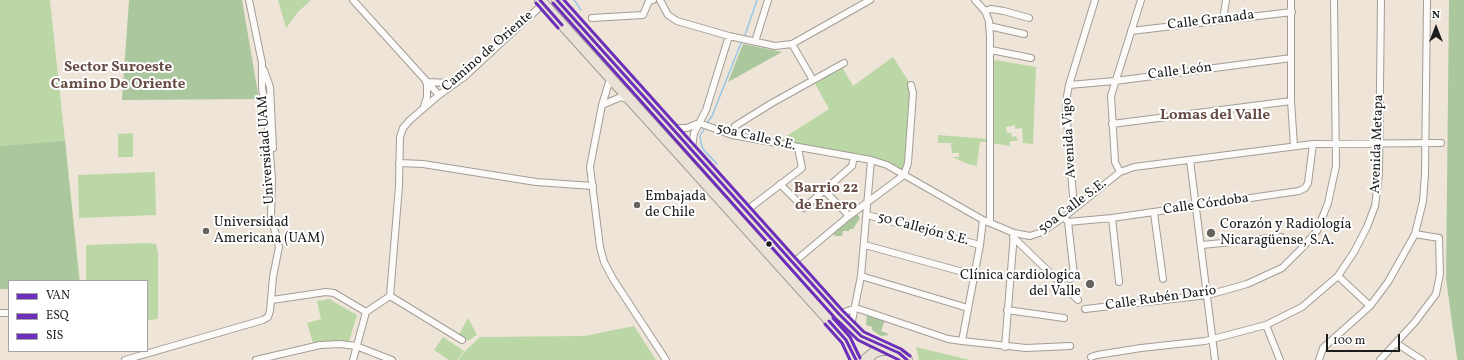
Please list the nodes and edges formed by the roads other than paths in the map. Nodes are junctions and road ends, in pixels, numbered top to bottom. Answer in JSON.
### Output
{"nodes":[{"id":1,"x":249,"y":0,"type":"edge"},
{"id":2,"x":353,"y":0,"type":"edge"},
{"id":3,"x":557,"y":0,"type":"edge"},
{"id":4,"x":653,"y":0,"type":"edge"},
{"id":5,"x":660,"y":0,"type":"edge"},
{"id":6,"x":768,"y":0,"type":"edge"},
{"id":7,"x":870,"y":0,"type":"edge"},
{"id":8,"x":975,"y":0,"type":"edge"},
{"id":9,"x":1095,"y":0,"type":"edge"},
{"id":10,"x":1141,"y":0,"type":"edge"},
{"id":11,"x":1226,"y":0,"type":"edge"},
{"id":12,"x":1292,"y":0,"type":"edge"},
{"id":13,"x":1334,"y":0,"type":"edge"},
{"id":14,"x":1380,"y":0,"type":"edge"},
{"id":15,"x":1426,"y":0,"type":"edge"},
{"id":16,"x":542,"y":2,"type":"edge"},
{"id":17,"x":985,"y":11,"type":"junction"},
{"id":18,"x":1292,"y":12,"type":"junction"},
{"id":19,"x":592,"y":18,"type":"dead end"},
{"id":20,"x":1029,"y":18,"type":"dead end"},
{"id":21,"x":1223,"y":20,"type":"junction"},
{"id":22,"x":989,"y":26,"type":"junction"},
{"id":23,"x":1131,"y":31,"type":"junction"},
{"id":24,"x":1024,"y":34,"type":"dead end"},
{"id":25,"x":729,"y":36,"type":"junction"},
{"id":26,"x":755,"y":42,"type":"junction"},
{"id":27,"x":792,"y":44,"type":"junction"},
{"id":28,"x":991,"y":50,"type":"junction"},
{"id":29,"x":1031,"y":58,"type":"dead end"},
{"id":30,"x":1291,"y":58,"type":"junction"},
{"id":31,"x":844,"y":63,"type":"dead end"},
{"id":32,"x":610,"y":79,"type":"junction"},
{"id":33,"x":814,"y":80,"type":"junction"},
{"id":34,"x":1115,"y":81,"type":"junction"},
{"id":35,"x":427,"y":83,"type":"junction"},
{"id":36,"x":453,"y":83,"type":"junction"},
{"id":37,"x":911,"y":85,"type":"dead end"},
{"id":38,"x":1069,"y":85,"type":"junction"},
{"id":39,"x":439,"y":95,"type":"junction"},
{"id":40,"x":630,"y":101,"type":"junction"},
{"id":41,"x":1291,"y":101,"type":"junction"},
{"id":42,"x":602,"y":105,"type":"junction"},
{"id":43,"x":423,"y":107,"type":"junction"},
{"id":44,"x":699,"y":123,"type":"junction"},
{"id":45,"x":1112,"y":124,"type":"junction"},
{"id":46,"x":674,"y":128,"type":"junction"},
{"id":47,"x":732,"y":135,"type":"junction"},
{"id":48,"x":1380,"y":142,"type":"junction"},
{"id":49,"x":1336,"y":143,"type":"junction"},
{"id":50,"x":1424,"y":143,"type":"junction"},
{"id":51,"x":1442,"y":143,"type":"dead end"},
{"id":52,"x":1313,"y":144,"type":"junction"},
{"id":53,"x":1294,"y":146,"type":"junction"},
{"id":54,"x":692,"y":148,"type":"junction"},
{"id":55,"x":798,"y":148,"type":"junction"},
{"id":56,"x":854,"y":157,"type":"junction"},
{"id":57,"x":871,"y":160,"type":"junction"},
{"id":58,"x":1190,"y":160,"type":"junction"},
{"id":59,"x":399,"y":163,"type":"junction"},
{"id":60,"x":1120,"y":172,"type":"junction"},
{"id":61,"x":904,"y":175,"type":"junction"},
{"id":62,"x":780,"y":184,"type":"junction"},
{"id":63,"x":593,"y":186,"type":"junction"},
{"id":64,"x":824,"y":190,"type":"junction"},
{"id":65,"x":868,"y":203,"type":"junction"},
{"id":66,"x":1196,"y":206,"type":"junction"},
{"id":67,"x":1074,"y":208,"type":"junction"},
{"id":68,"x":747,"y":210,"type":"junction"},
{"id":69,"x":1154,"y":213,"type":"junction"},
{"id":70,"x":867,"y":215,"type":"junction"},
{"id":71,"x":848,"y":216,"type":"junction"},
{"id":72,"x":1112,"y":218,"type":"junction"},
{"id":73,"x":1066,"y":219,"type":"junction"},
{"id":74,"x":983,"y":220,"type":"junction"},
{"id":75,"x":990,"y":222,"type":"junction"},
{"id":76,"x":1415,"y":234,"type":"junction"},
{"id":77,"x":1014,"y":235,"type":"junction"},
{"id":78,"x":1281,"y":237,"type":"dead end"},
{"id":79,"x":865,"y":245,"type":"junction"},
{"id":80,"x":980,"y":245,"type":"junction"},
{"id":81,"x":1202,"y":245,"type":"junction"},
{"id":82,"x":794,"y":262,"type":"junction"},
{"id":83,"x":974,"y":275,"type":"junction"},
{"id":84,"x":861,"y":276,"type":"junction"},
{"id":85,"x":1338,"y":276,"type":"junction"},
{"id":86,"x":1070,"y":279,"type":"dead end"},
{"id":87,"x":1163,"y":279,"type":"dead end"},
{"id":88,"x":1119,"y":282,"type":"dead end"},
{"id":89,"x":1208,"y":295,"type":"junction"},
{"id":90,"x":390,"y":296,"type":"junction"},
{"id":91,"x":272,"y":300,"type":"junction"},
{"id":92,"x":1078,"y":300,"type":"dead end"},
{"id":93,"x":1370,"y":306,"type":"junction"},
{"id":94,"x":856,"y":308,"type":"junction"},
{"id":95,"x":968,"y":308,"type":"junction"},
{"id":96,"x":1086,"y":309,"type":"dead end"},
{"id":97,"x":1008,"y":310,"type":"junction"},
{"id":98,"x":366,"y":312,"type":"junction"},
{"id":99,"x":839,"y":314,"type":"junction"},
{"id":100,"x":1064,"y":318,"type":"dead end"},
{"id":101,"x":1266,"y":325,"type":"junction"},
{"id":102,"x":851,"y":326,"type":"junction"},
{"id":103,"x":1213,"y":339,"type":"junction"},
{"id":104,"x":462,"y":340,"type":"dead end"},
{"id":105,"x":962,"y":342,"type":"junction"},
{"id":106,"x":1396,"y":343,"type":"junction"},
{"id":107,"x":356,"y":346,"type":"junction"},
{"id":108,"x":1070,"y":346,"type":"dead end"},
{"id":109,"x":1004,"y":347,"type":"junction"},
{"id":110,"x":886,"y":350,"type":"junction"},
{"id":111,"x":285,"y":353,"type":"junction"},
{"id":112,"x":1091,"y":357,"type":"dead end"},
{"id":113,"x":125,"y":360,"type":"edge"},
{"id":114,"x":256,"y":360,"type":"edge"},
{"id":115,"x":285,"y":360,"type":"edge"},
{"id":116,"x":353,"y":360,"type":"edge"},
{"id":117,"x":392,"y":360,"type":"edge"},
{"id":118,"x":666,"y":360,"type":"edge"},
{"id":119,"x":856,"y":360,"type":"edge"},
{"id":120,"x":865,"y":360,"type":"edge"},
{"id":121,"x":907,"y":360,"type":"edge"},
{"id":122,"x":1216,"y":360,"type":"edge"},
{"id":123,"x":1280,"y":360,"type":"edge"},
{"id":124,"x":1318,"y":360,"type":"edge"},
{"id":125,"x":1380,"y":360,"type":"edge"},
{"id":126,"x":1421,"y":360,"type":"edge"}],
"edges":[{"from":1,"to":91,"type":"street","name":"Universidad UAM"},
{"from":2,"to":35,"type":"street","name":"Camino de Oriente"},
{"from":3,"to":46,"type":"highway"},
{"from":4,"to":19,"type":"street"},
{"from":5,"to":25,"type":"street"},
{"from":6,"to":26,"type":"street"},
{"from":7,"to":27,"type":"street"},
{"from":8,"to":17,"type":"street"},
{"from":9,"to":38,"type":"street","name":"Avenida Vigo"},
{"from":10,"to":23,"type":"street"},
{"from":11,"to":21,"type":"street"},
{"from":12,"to":18,"type":"street"},
{"from":13,"to":49,"type":"street","name":"Calle Rubén Darío"},
{"from":14,"to":48,"type":"street","name":"Avenida Metapa"},
{"from":15,"to":50,"type":"street"},
{"from":16,"to":32,"type":"highway"},
{"from":16,"to":36,"type":"street","name":"Camino de Oriente"},
{"from":17,"to":20,"type":"street"},
{"from":17,"to":22,"type":"street"},
{"from":18,"to":21,"type":"street","name":"Calle Granada"},
{"from":18,"to":30,"type":"street"},
{"from":21,"to":23,"type":"street","name":"Calle Granada"},
{"from":22,"to":24,"type":"street"},
{"from":22,"to":28,"type":"street"},
{"from":23,"to":34,"type":"street"},
{"from":25,"to":26,"type":"street"},
{"from":25,"to":44,"type":"street"},
{"from":26,"to":27,"type":"street"},
{"from":27,"to":33,"type":"street"},
{"from":28,"to":29,"type":"street"},
{"from":28,"to":75,"type":"street"},
{"from":30,"to":34,"type":"street","name":"Calle León"},
{"from":30,"to":41,"type":"street"},
{"from":31,"to":33,"type":"street"},
{"from":32,"to":40,"type":"highway"},
{"from":32,"to":42,"type":"street"},
{"from":33,"to":47,"type":"street"},
{"from":34,"to":38,"type":"street","name":"Calle León"},
{"from":34,"to":45,"type":"street"},
{"from":35,"to":36,"type":"street"},
{"from":35,"to":39,"type":"street","name":"Camino de Oriente"},
{"from":35,"to":43,"type":"street"},
{"from":36,"to":39,"type":"street","name":"Camino de Oriente"},
{"from":37,"to":61,"type":"street"},
{"from":38,"to":67,"type":"street","name":"Avenida Vigo"},
{"from":39,"to":43,"type":"street"},
{"from":40,"to":42,"type":"street"},
{"from":40,"to":119,"type":"highway"},
{"from":41,"to":45,"type":"street"},
{"from":41,"to":53,"type":"street"},
{"from":42,"to":63,"type":"street"},
{"from":43,"to":59,"type":"street"},
{"from":44,"to":46,"type":"street"},
{"from":44,"to":47,"type":"street","name":"50a Calle S.E."},
{"from":44,"to":54,"type":"street"},
{"from":45,"to":60,"type":"street"},
{"from":46,"to":54,"type":"highway"},
{"from":47,"to":55,"type":"street","name":"50a Calle S.E."},
{"from":48,"to":49,"type":"street","name":"50a Calle S.E."},
{"from":48,"to":50,"type":"street","name":"50a Calle S.E."},
{"from":48,"to":85,"type":"street","name":"Avenida Metapa"},
{"from":49,"to":52,"type":"street","name":"50a Calle S.E."},
{"from":49,"to":89,"type":"street","name":"Calle Rubén Darío"},
{"from":50,"to":51,"type":"street","name":"50a Calle S.E."},
{"from":50,"to":76,"type":"street"},
{"from":52,"to":53,"type":"street","name":"50a Calle S.E."},
{"from":52,"to":66,"type":"street","name":"Calle Córdoba"},
{"from":53,"to":58,"type":"street","name":"50a Calle S.E."},
{"from":54,"to":68,"type":"highway"},
{"from":55,"to":56,"type":"street","name":"50a Calle S.E."},
{"from":55,"to":62,"type":"street"},
{"from":56,"to":57,"type":"street","name":"50a Calle S.E."},
{"from":56,"to":64,"type":"street"},
{"from":57,"to":61,"type":"street","name":"50a Calle S.E."},
{"from":57,"to":65,"type":"street"},
{"from":58,"to":60,"type":"street","name":"50a Calle S.E."},
{"from":58,"to":66,"type":"street"},
{"from":59,"to":63,"type":"street"},
{"from":59,"to":90,"type":"street"},
{"from":60,"to":67,"type":"street","name":"50a Calle S.E."},
{"from":61,"to":65,"type":"street"},
{"from":61,"to":74,"type":"street","name":"50a Calle S.E."},
{"from":62,"to":64,"type":"street"},
{"from":62,"to":68,"type":"street"},
{"from":63,"to":118,"type":"street"},
{"from":64,"to":71,"type":"street"},
{"from":65,"to":70,"type":"street"},
{"from":65,"to":71,"type":"street"},
{"from":66,"to":69,"type":"street","name":"Calle Córdoba"},
{"from":66,"to":81,"type":"street"},
{"from":67,"to":73,"type":"street","name":"50a Calle S.E."},
{"from":68,"to":82,"type":"highway"},
{"from":69,"to":72,"type":"street","name":"Calle Córdoba"},
{"from":69,"to":87,"type":"street"},
{"from":70,"to":79,"type":"street"},
{"from":70,"to":80,"type":"street","name":"50 Callejón S.E."},
{"from":71,"to":82,"type":"street"},
{"from":72,"to":73,"type":"street","name":"Calle Córdoba"},
{"from":72,"to":88,"type":"street"},
{"from":73,"to":77,"type":"street","name":"50a Calle S.E."},
{"from":73,"to":86,"type":"street"},
{"from":74,"to":75,"type":"street","name":"50a Calle S.E."},
{"from":74,"to":80,"type":"street"},
{"from":75,"to":77,"type":"street","name":"50a Calle S.E."},
{"from":76,"to":93,"type":"street"},
{"from":76,"to":106,"type":"street"},
{"from":77,"to":92,"type":"street"},
{"from":77,"to":97,"type":"street"},
{"from":78,"to":81,"type":"street"},
{"from":79,"to":83,"type":"street"},
{"from":79,"to":84,"type":"street"},
{"from":80,"to":83,"type":"street"},
{"from":81,"to":89,"type":"street"},
{"from":82,"to":99,"type":"highway"},
{"from":83,"to":95,"type":"street"},
{"from":84,"to":94,"type":"street"},
{"from":84,"to":95,"type":"street"},
{"from":85,"to":93,"type":"street"},
{"from":85,"to":101,"type":"street","name":"Avenida Metapa"},
{"from":89,"to":96,"type":"street","name":"Calle Rubén Darío"},
{"from":89,"to":103,"type":"street"},
{"from":90,"to":98,"type":"street"},
{"from":90,"to":104,"type":"street"},
{"from":91,"to":98,"type":"street"},
{"from":91,"to":113,"type":"street","name":"Universidad UAM"},
{"from":93,"to":124,"type":"street"},
{"from":94,"to":99,"type":"street"},
{"from":94,"to":102,"type":"street"},
{"from":94,"to":105,"type":"street"},
{"from":95,"to":105,"type":"street"},
{"from":97,"to":100,"type":"street"},
{"from":97,"to":109,"type":"street"},
{"from":98,"to":107,"type":"street"},
{"from":99,"to":102,"type":"highway"},
{"from":101,"to":103,"type":"street","name":"Avenida Metapa"},
{"from":101,"to":123,"type":"street"},
{"from":102,"to":110,"type":"highway"},
{"from":103,"to":112,"type":"street","name":"Avenida Metapa"},
{"from":103,"to":122,"type":"street"},
{"from":105,"to":109,"type":"street"},
{"from":106,"to":125,"type":"street"},
{"from":106,"to":126,"type":"street"},
{"from":107,"to":111,"type":"street"},
{"from":107,"to":116,"type":"street"},
{"from":107,"to":117,"type":"street"},
{"from":108,"to":109,"type":"street"},
{"from":110,"to":120,"type":"highway"},
{"from":110,"to":121,"type":"highway"},
{"from":111,"to":114,"type":"street"},
{"from":111,"to":115,"type":"street"}]}
